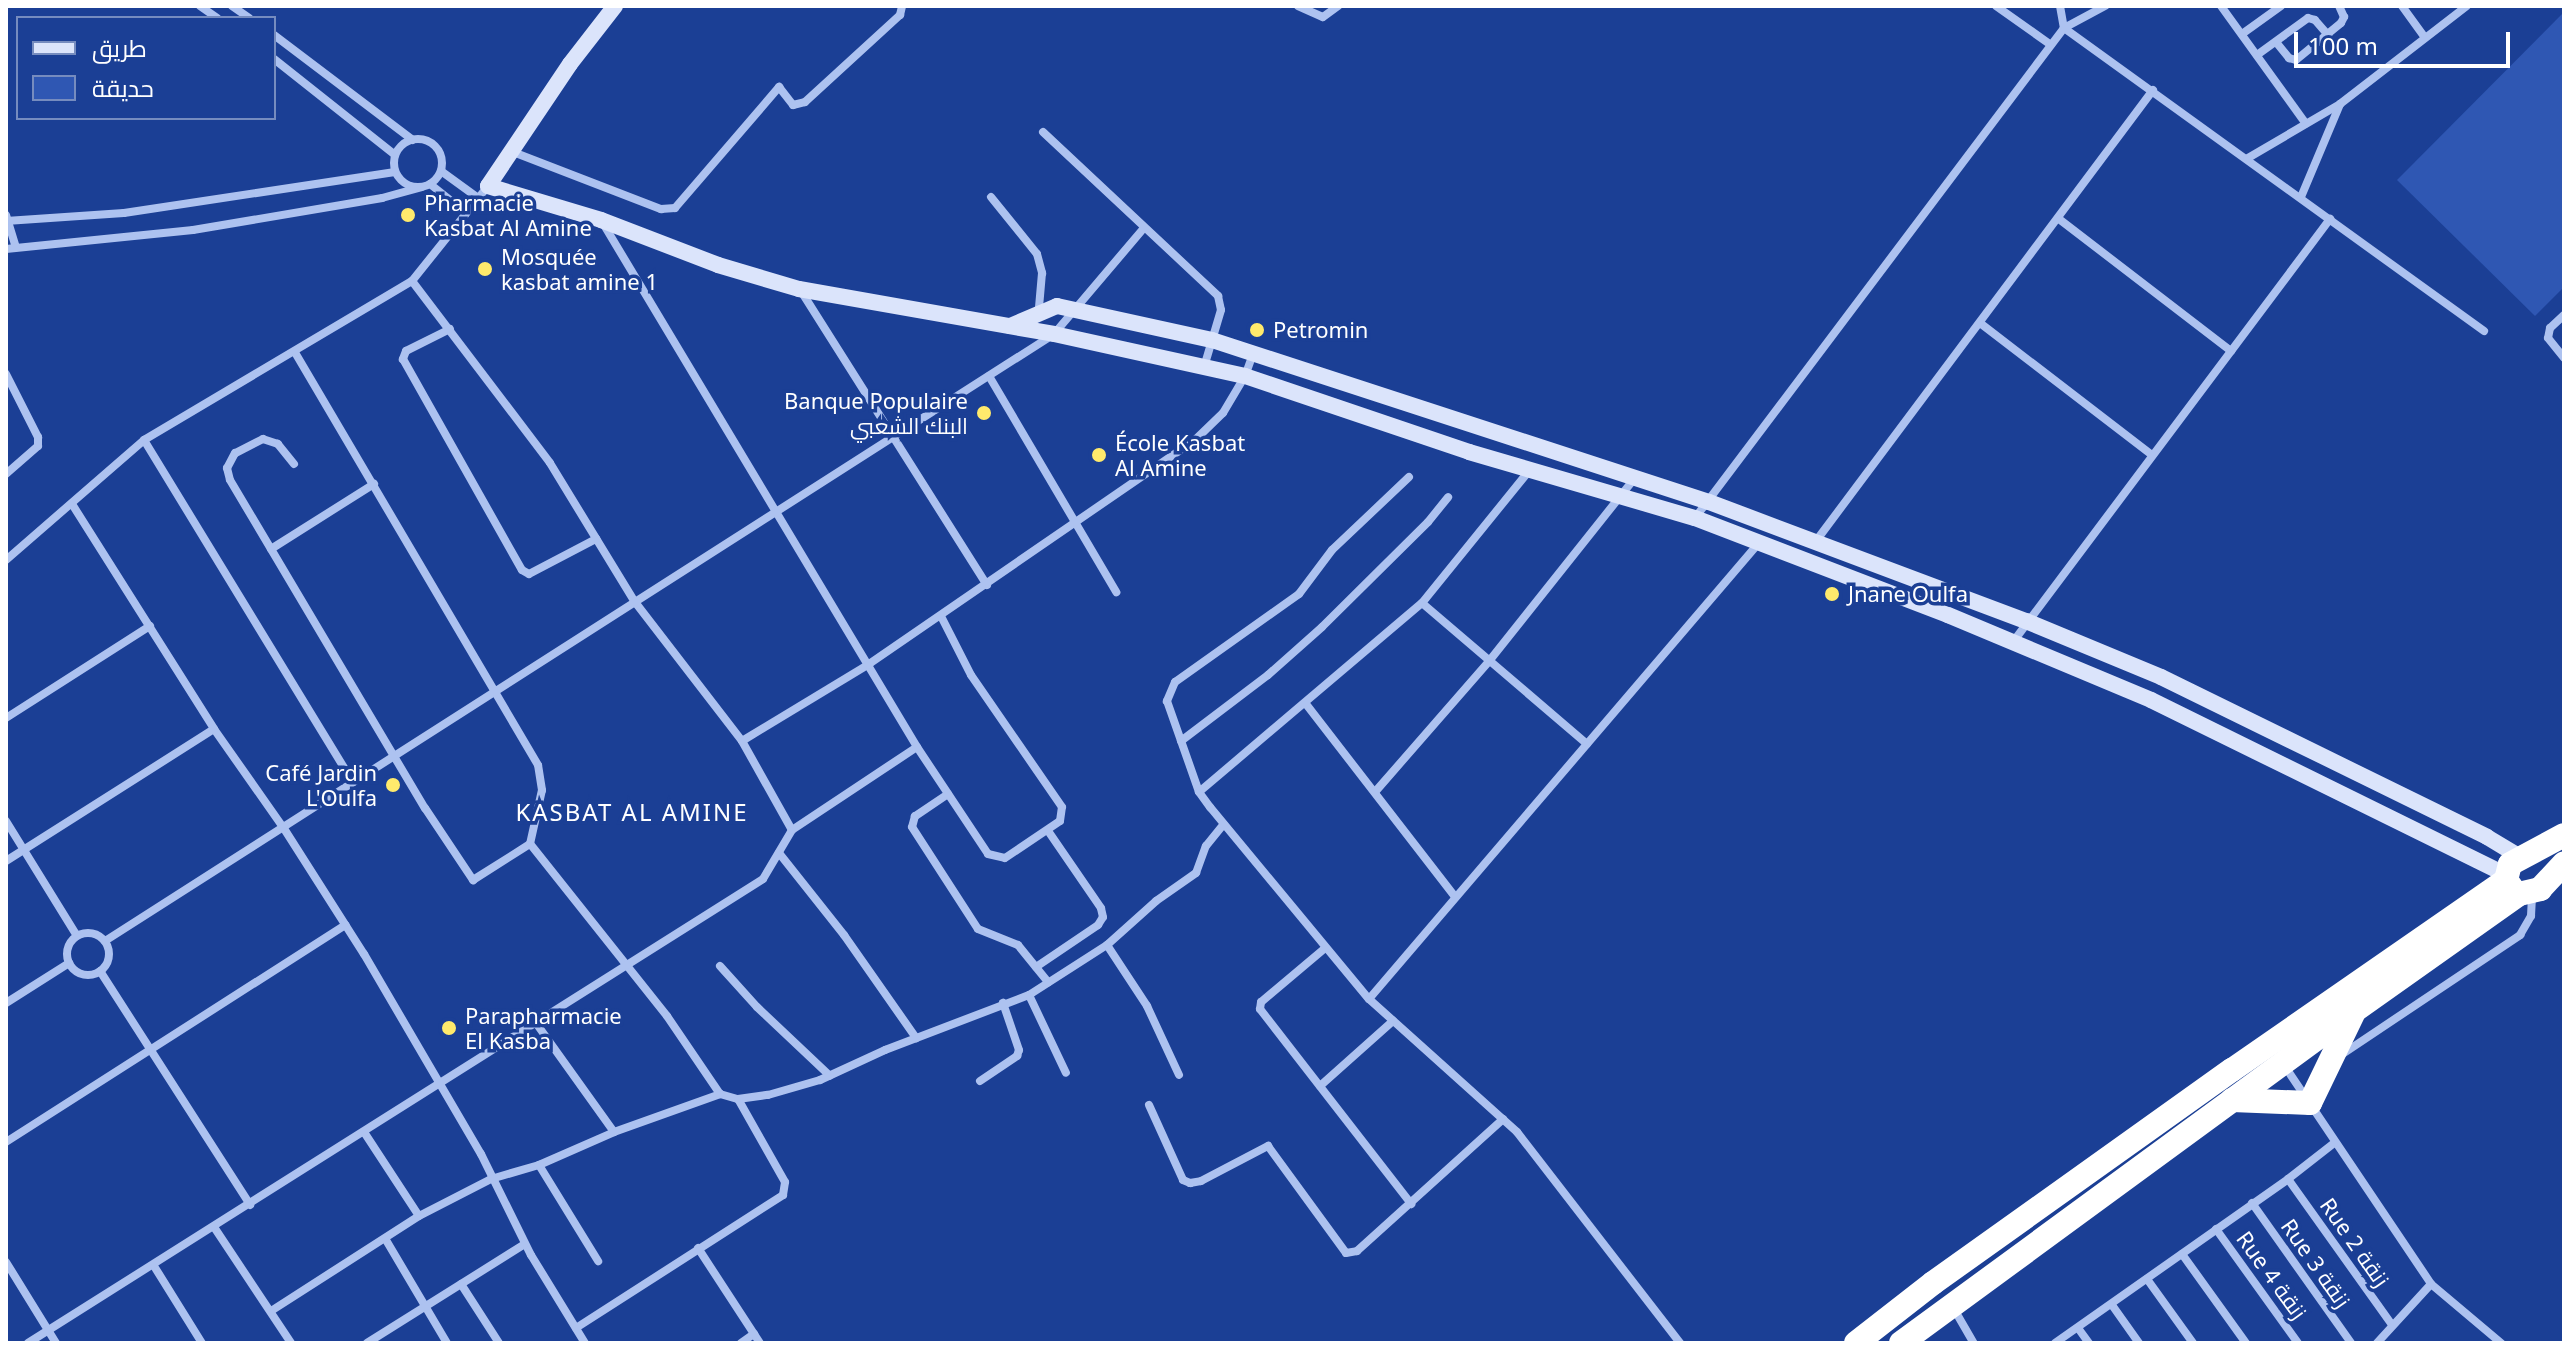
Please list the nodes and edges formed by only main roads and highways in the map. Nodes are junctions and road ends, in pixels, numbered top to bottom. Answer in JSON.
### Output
{"nodes":[{"id":1,"x":2564,"y":835,"type":"edge"},
{"id":2,"x":2564,"y":863,"type":"edge"},
{"id":3,"x":2517,"y":880,"type":"junction"},
{"id":4,"x":2354,"y":1011,"type":"junction"},
{"id":5,"x":2276,"y":1053,"type":"junction"},
{"id":6,"x":2232,"y":1100,"type":"junction"},
{"id":7,"x":1856,"y":1343,"type":"edge"},
{"id":8,"x":1901,"y":1343,"type":"edge"}],
"edges":[{"from":1,"to":3,"type":"highway"},
{"from":2,"to":3,"type":"highway"},
{"from":3,"to":4,"type":"highway"},
{"from":3,"to":5,"type":"highway"},
{"from":4,"to":5,"type":"highway"},
{"from":4,"to":6,"type":"highway"},
{"from":5,"to":6,"type":"highway"},
{"from":5,"to":7,"type":"highway"},
{"from":6,"to":8,"type":"highway"}]}
